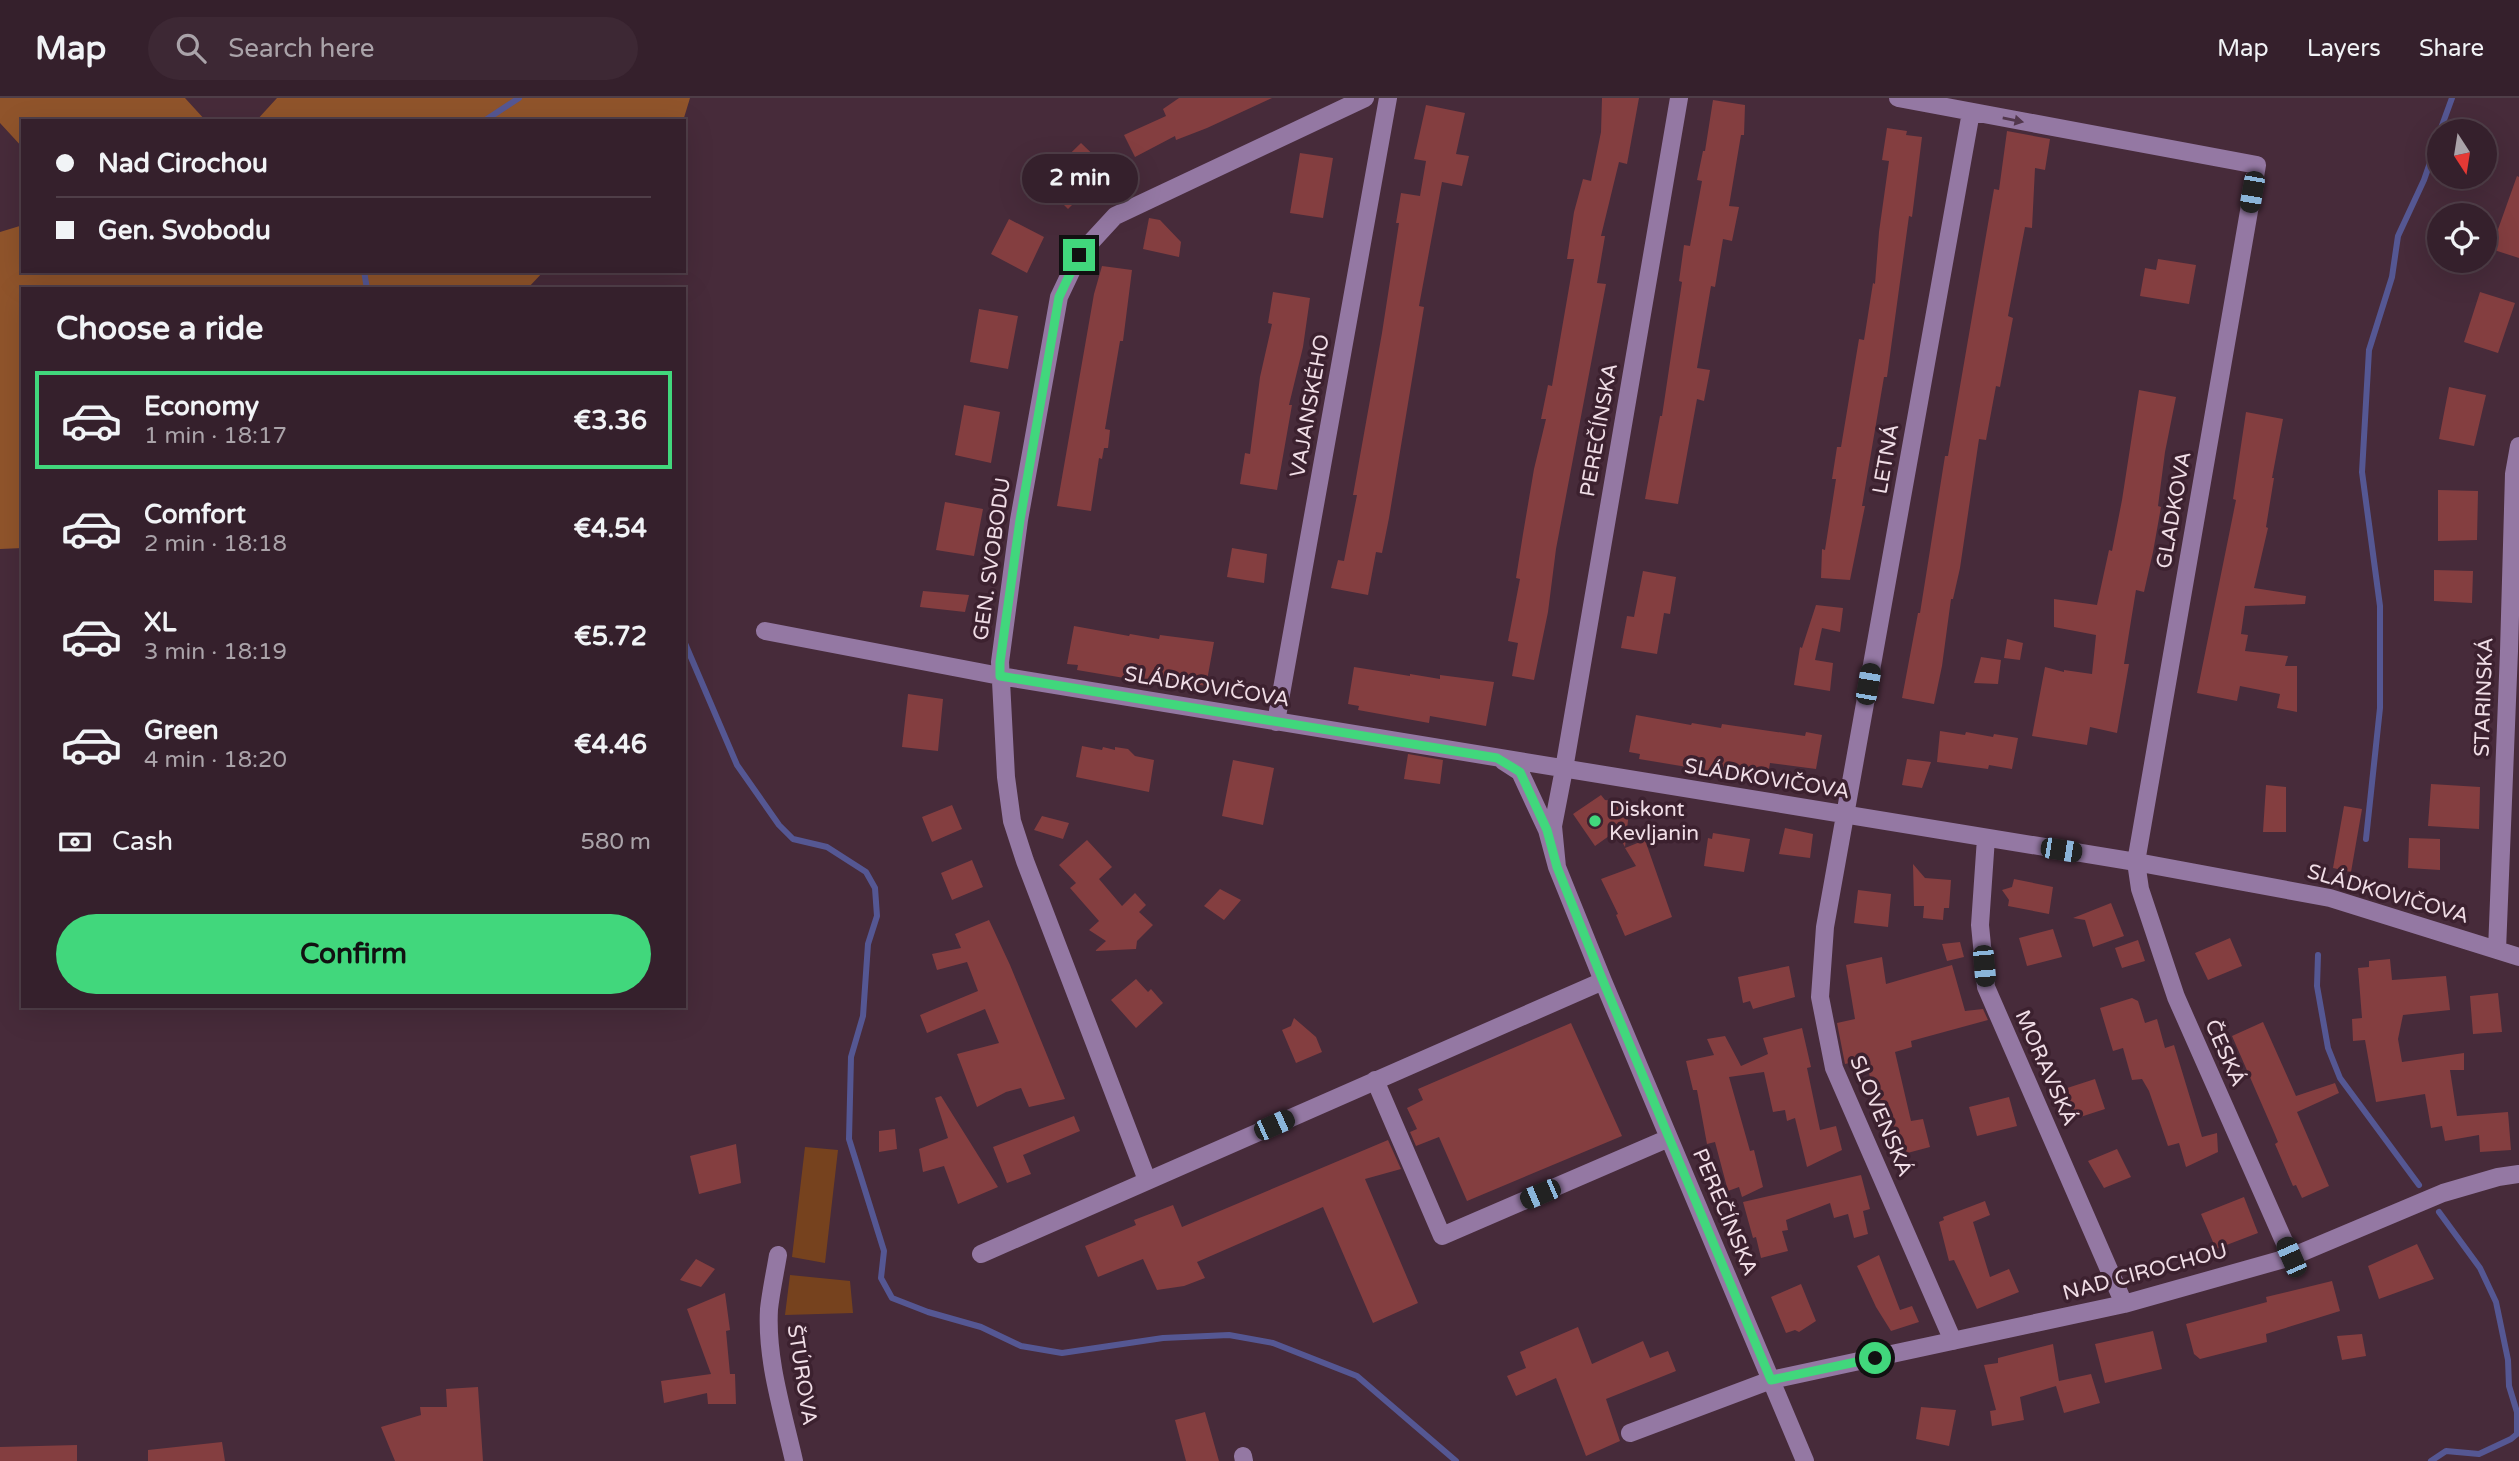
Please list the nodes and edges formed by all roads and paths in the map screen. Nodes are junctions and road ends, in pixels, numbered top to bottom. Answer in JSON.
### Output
{"nodes":[{"id":1,"x":1365,"y":98,"type":"edge"},
{"id":2,"x":1388,"y":98,"type":"edge"},
{"id":3,"x":1679,"y":98,"type":"edge"},
{"id":4,"x":1898,"y":98,"type":"edge"},
{"id":5,"x":1970,"y":111,"type":"junction"},
{"id":6,"x":2519,"y":446,"type":"edge"},
{"id":7,"x":765,"y":631,"type":"dead end"},
{"id":8,"x":2514,"y":650,"type":"edge"},
{"id":9,"x":1000,"y":676,"type":"junction"},
{"id":10,"x":1276,"y":722,"type":"junction"},
{"id":11,"x":1497,"y":758,"type":"junction"},
{"id":12,"x":1564,"y":769,"type":"junction"},
{"id":13,"x":1589,"y":773,"type":"junction"},
{"id":14,"x":1560,"y":789,"type":"junction"},
{"id":15,"x":1532,"y":797,"type":"junction"},
{"id":16,"x":1845,"y":815,"type":"junction"},
{"id":17,"x":1535,"y":826,"type":"junction"},
{"id":18,"x":1986,"y":838,"type":"junction"},
{"id":19,"x":2136,"y":862,"type":"junction"},
{"id":20,"x":1557,"y":867,"type":"junction"},
{"id":21,"x":2497,"y":950,"type":"junction"},
{"id":22,"x":2519,"y":957,"type":"edge"},
{"id":23,"x":1603,"y":981,"type":"junction"},
{"id":24,"x":1375,"y":1080,"type":"junction"},
{"id":25,"x":1669,"y":1138,"type":"junction"},
{"id":26,"x":2519,"y":1174,"type":"edge"},
{"id":27,"x":1147,"y":1181,"type":"junction"},
{"id":28,"x":981,"y":1254,"type":"dead end"},
{"id":29,"x":778,"y":1255,"type":"dead end"},
{"id":30,"x":2291,"y":1257,"type":"junction"},
{"id":31,"x":2124,"y":1304,"type":"junction"},
{"id":32,"x":1953,"y":1341,"type":"junction"},
{"id":33,"x":1771,"y":1380,"type":"junction"},
{"id":34,"x":1630,"y":1433,"type":"dead end"},
{"id":35,"x":794,"y":1461,"type":"edge"},
{"id":36,"x":1805,"y":1461,"type":"edge"}],
"edges":[{"from":1,"to":9,"type":"street","name":"GEN. SVOBODU"},
{"from":2,"to":10,"type":"street","name":"VAJANSKÉHO"},
{"from":3,"to":12,"type":"street","name":"PEREČÍNSKA"},
{"from":4,"to":5,"type":"street"},
{"from":5,"to":16,"type":"street","name":"LETNÁ"},
{"from":5,"to":19,"type":"street","name":"GLADKOVA","one_way":true},
{"from":6,"to":8,"type":"street","name":"STARINSKÁ"},
{"from":7,"to":9,"type":"street","name":"SLÁDKOVIČOVA"},
{"from":8,"to":21,"type":"street","name":"STARINSKÁ"},
{"from":9,"to":10,"type":"street","name":"SLÁDKOVIČOVA"},
{"from":9,"to":27,"type":"street","name":"GEN. SVOBODU"},
{"from":10,"to":11,"type":"street","name":"SLÁDKOVIČOVA"},
{"from":11,"to":12,"type":"street","name":"SLÁDKOVIČOVA"},
{"from":11,"to":15,"type":"street","name":"PEREČÍNSKA"},
{"from":11,"to":17,"type":"street","name":"PEREČÍNSKA"},
{"from":12,"to":13,"type":"street","name":"SLÁDKOVIČOVA"},
{"from":12,"to":14,"type":"street","name":"PEREČÍNSKA"},
{"from":12,"to":15,"type":"street"},
{"from":13,"to":14,"type":"street"},
{"from":13,"to":16,"type":"street","name":"SLÁDKOVIČOVA"},
{"from":14,"to":20,"type":"street","name":"PEREČÍNSKA"},
{"from":15,"to":17,"type":"street","name":"PEREČÍNSKA"},
{"from":15,"to":20,"type":"street","name":"PEREČÍNSKA"},
{"from":16,"to":18,"type":"street","name":"SLÁDKOVIČOVA"},
{"from":16,"to":32,"type":"street","name":"SLOVENSKÁ"},
{"from":17,"to":20,"type":"street","name":"PEREČÍNSKA"},
{"from":18,"to":19,"type":"street","name":"SLÁDKOVIČOVA"},
{"from":18,"to":31,"type":"street","name":"MORAVSKÁ"},
{"from":19,"to":21,"type":"street","name":"SLÁDKOVIČOVA"},
{"from":19,"to":30,"type":"street","name":"ČESKÁ"},
{"from":20,"to":23,"type":"street","name":"PEREČÍNSKA"},
{"from":21,"to":22,"type":"street","name":"SLÁDKOVIČOVA"},
{"from":23,"to":24,"type":"street"},
{"from":23,"to":25,"type":"street","name":"PEREČÍNSKA"},
{"from":24,"to":25,"type":"street"},
{"from":24,"to":27,"type":"street"},
{"from":25,"to":33,"type":"street","name":"PEREČÍNSKA"},
{"from":26,"to":30,"type":"street","name":"NAD CIROCHOU"},
{"from":27,"to":28,"type":"street"},
{"from":29,"to":35,"type":"street","name":"ŠTÚROVA"},
{"from":30,"to":31,"type":"street","name":"NAD CIROCHOU"},
{"from":31,"to":32,"type":"street","name":"NAD CIROCHOU"},
{"from":32,"to":33,"type":"street","name":"NAD CIROCHOU"},
{"from":33,"to":34,"type":"street","name":"NAD CIROCHOU"},
{"from":33,"to":36,"type":"street","name":"PEREČÍNSKA"}]}
